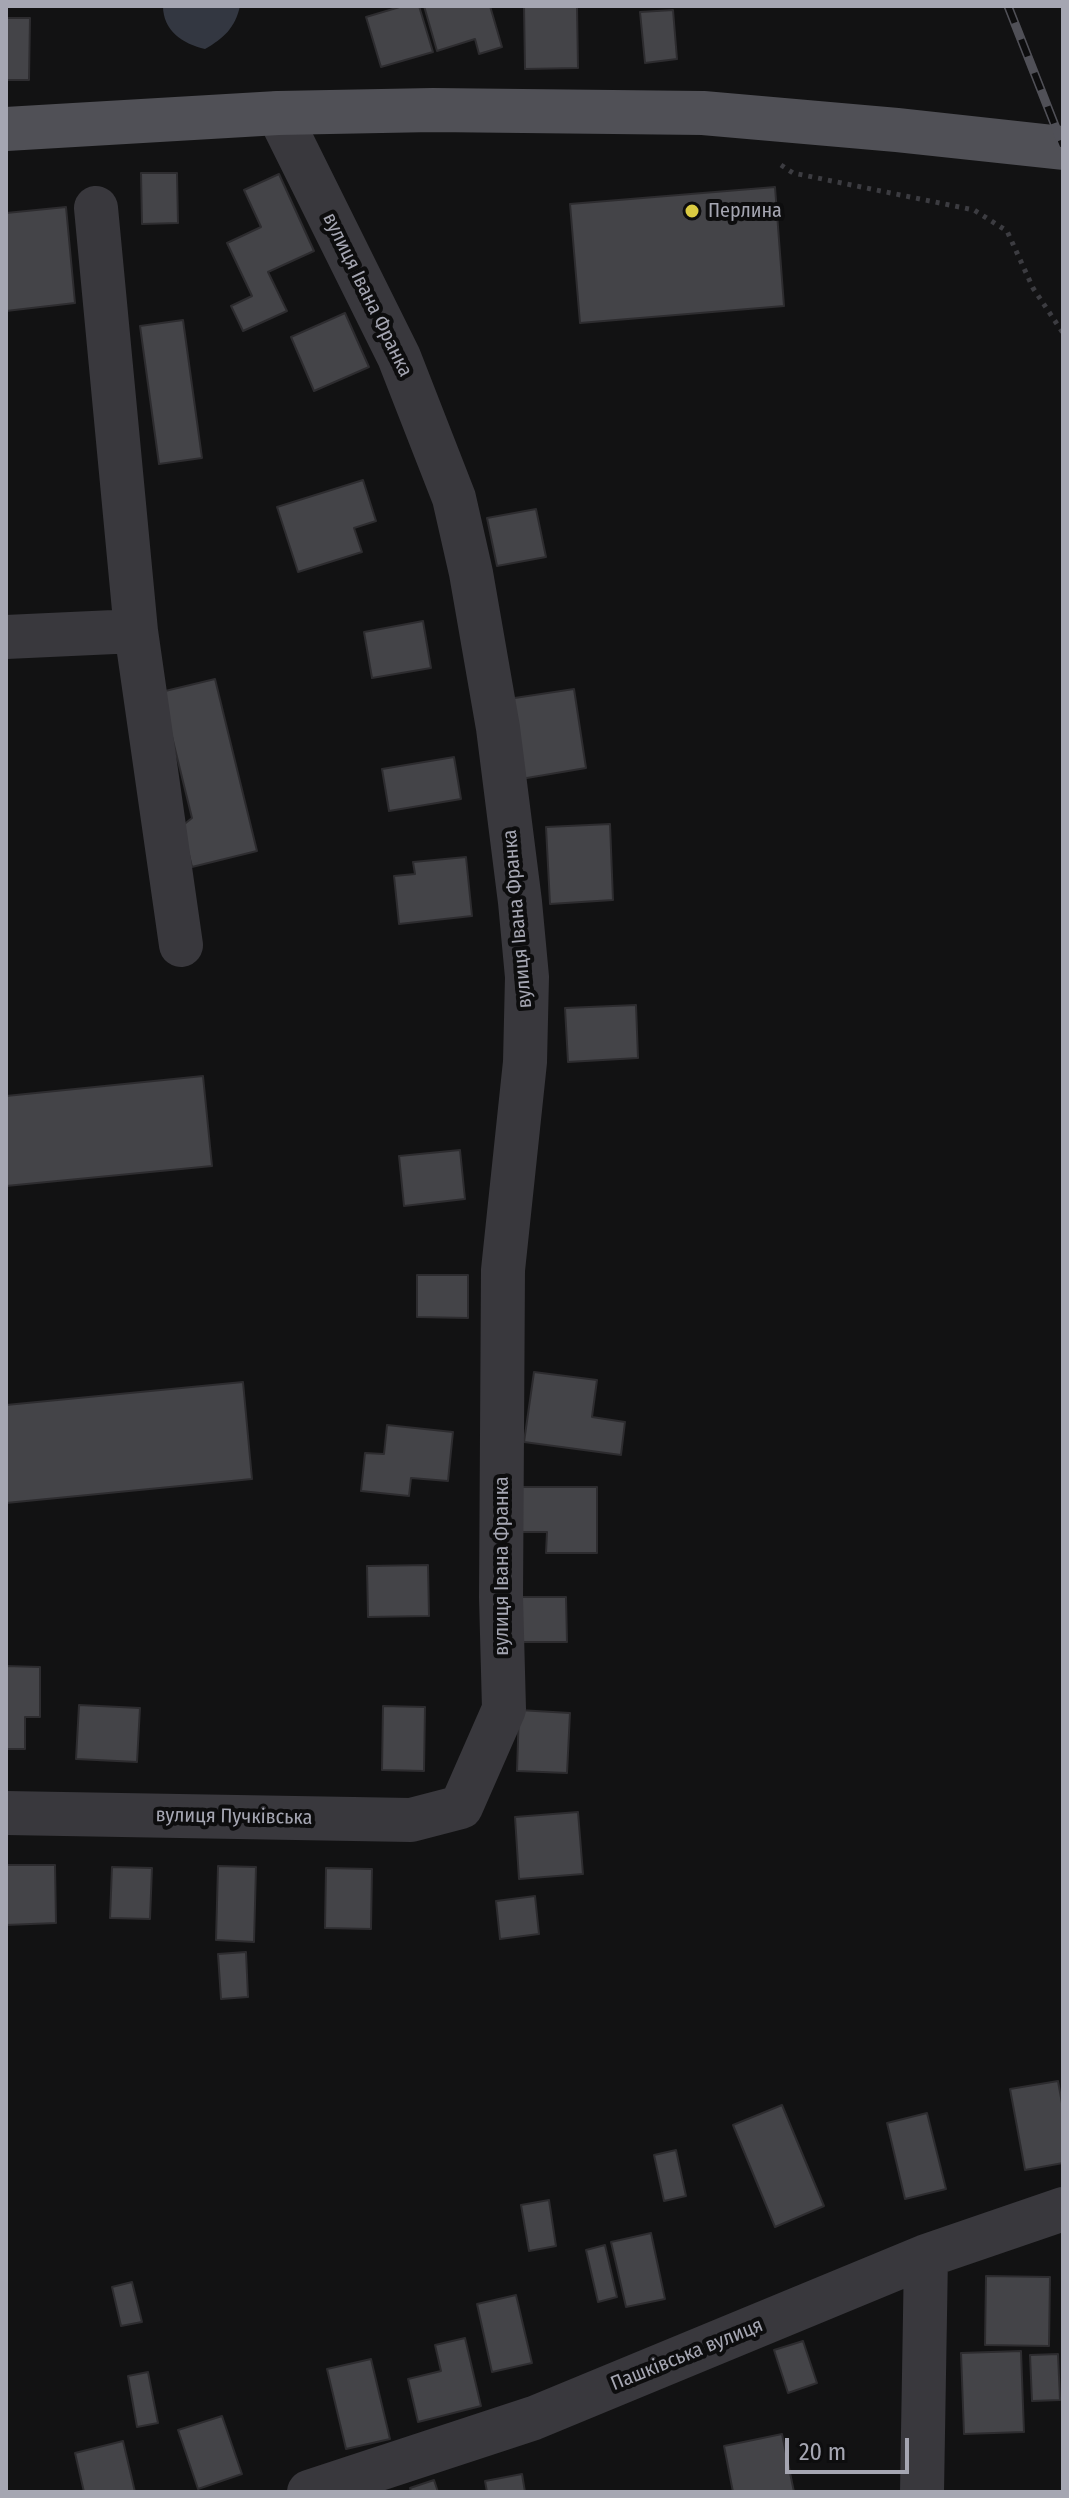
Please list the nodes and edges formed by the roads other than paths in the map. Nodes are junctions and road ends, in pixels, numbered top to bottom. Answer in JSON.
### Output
{"nodes":[{"id":1,"x":278,"y":113,"type":"junction"},
{"id":2,"x":6,"y":129,"type":"edge"},
{"id":3,"x":1063,"y":148,"type":"edge"},
{"id":4,"x":96,"y":208,"type":"dead end"},
{"id":5,"x":136,"y":631,"type":"junction"},
{"id":6,"x":6,"y":637,"type":"edge"},
{"id":7,"x":181,"y":945,"type":"dead end"},
{"id":8,"x":461,"y":1807,"type":"joint"},
{"id":9,"x":6,"y":1813,"type":"edge"},
{"id":10,"x":1063,"y":2209,"type":"edge"},
{"id":11,"x":926,"y":2256,"type":"junction"},
{"id":12,"x":309,"y":2492,"type":"edge"},
{"id":13,"x":922,"y":2492,"type":"edge"}],
"edges":[{"from":1,"to":2,"type":"main road"},
{"from":1,"to":3,"type":"main road"},
{"from":1,"to":8,"type":"street","name":"вулиця Івана Франка"},
{"from":4,"to":5,"type":"street"},
{"from":5,"to":6,"type":"street"},
{"from":5,"to":7,"type":"street"},
{"from":8,"to":9,"type":"street","name":"вулиця Пучківська"},
{"from":10,"to":11,"type":"street","name":"Пашківська вулиця"},
{"from":11,"to":12,"type":"street","name":"Пашківська вулиця"},
{"from":11,"to":13,"type":"street"}]}
